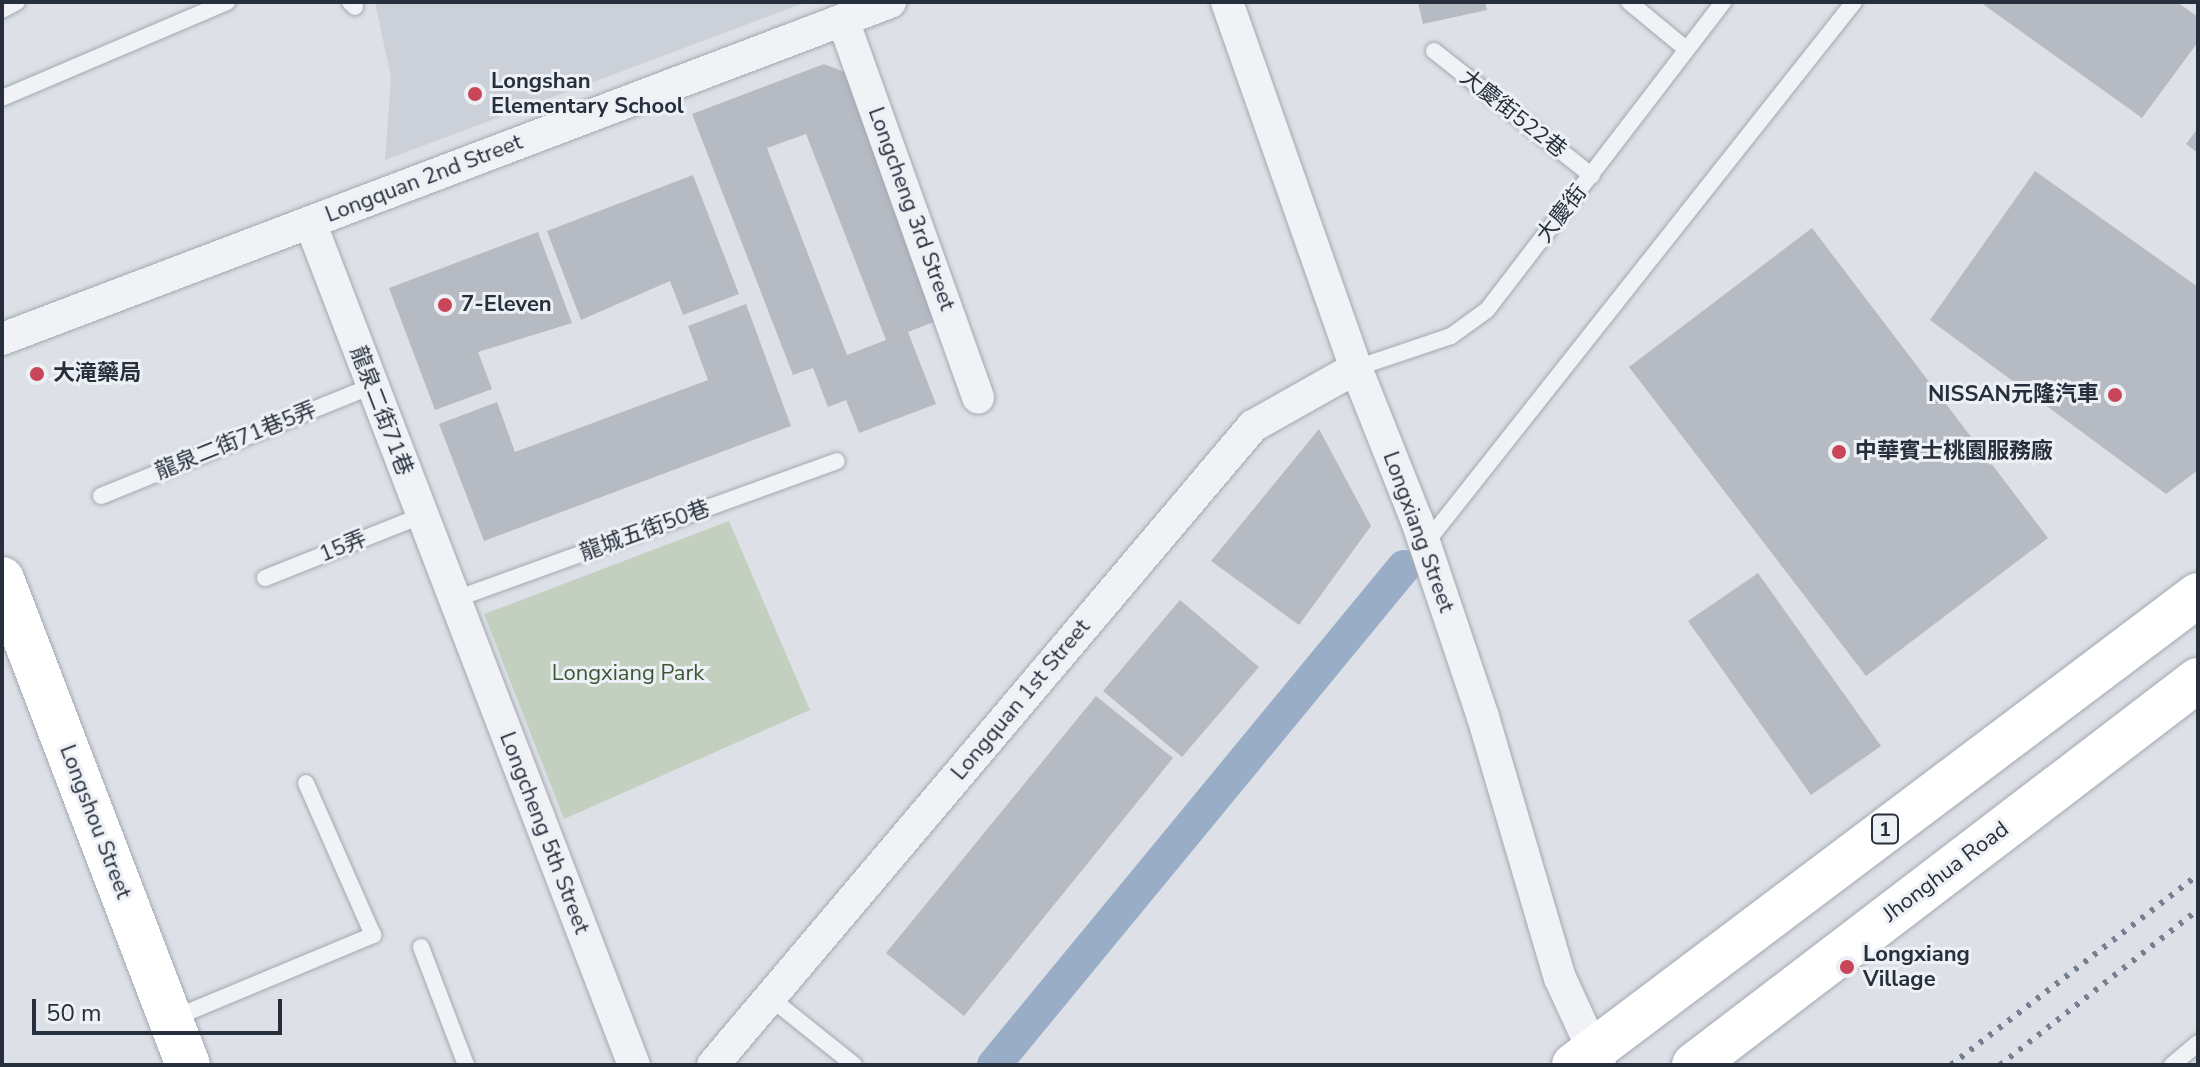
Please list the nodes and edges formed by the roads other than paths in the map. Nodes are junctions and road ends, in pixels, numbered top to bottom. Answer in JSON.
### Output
{"nodes":[{"id":1,"x":17,"y":2,"type":"edge"},
{"id":2,"x":227,"y":2,"type":"edge"},
{"id":3,"x":890,"y":2,"type":"edge"},
{"id":4,"x":1227,"y":2,"type":"edge"},
{"id":5,"x":1629,"y":2,"type":"edge"},
{"id":6,"x":1723,"y":2,"type":"edge"},
{"id":7,"x":1854,"y":2,"type":"edge"},
{"id":8,"x":2,"y":10,"type":"edge"},
{"id":9,"x":843,"y":20,"type":"junction"},
{"id":10,"x":1686,"y":49,"type":"junction"},
{"id":11,"x":1434,"y":51,"type":"dead end"},
{"id":12,"x":2,"y":98,"type":"edge"},
{"id":13,"x":1592,"y":176,"type":"junction"},
{"id":14,"x":310,"y":222,"type":"junction"},
{"id":15,"x":2,"y":339,"type":"edge"},
{"id":16,"x":1356,"y":368,"type":"junction"},
{"id":17,"x":372,"y":386,"type":"junction"},
{"id":18,"x":978,"y":398,"type":"dead end"},
{"id":19,"x":837,"y":461,"type":"dead end"},
{"id":20,"x":101,"y":496,"type":"dead end"},
{"id":21,"x":421,"y":516,"type":"junction"},
{"id":22,"x":1425,"y":544,"type":"junction"},
{"id":23,"x":265,"y":578,"type":"dead end"},
{"id":24,"x":2,"y":579,"type":"edge"},
{"id":25,"x":2198,"y":595,"type":"edge"},
{"id":26,"x":453,"y":600,"type":"junction"},
{"id":27,"x":2198,"y":680,"type":"edge"},
{"id":28,"x":306,"y":783,"type":"dead end"},
{"id":29,"x":421,"y":947,"type":"dead end"},
{"id":30,"x":768,"y":996,"type":"junction"},
{"id":31,"x":171,"y":1019,"type":"junction"},
{"id":32,"x":2198,"y":1043,"type":"edge"},
{"id":33,"x":1589,"y":1061,"type":"edge"},
{"id":34,"x":188,"y":1065,"type":"edge"},
{"id":35,"x":466,"y":1065,"type":"edge"},
{"id":36,"x":634,"y":1065,"type":"edge"},
{"id":37,"x":713,"y":1065,"type":"edge"},
{"id":38,"x":854,"y":1065,"type":"edge"},
{"id":39,"x":1694,"y":1065,"type":"edge"},
{"id":40,"x":2172,"y":1065,"type":"edge"}],
"edges":[{"from":1,"to":8,"type":"lane"},
{"from":2,"to":12,"type":"lane"},
{"from":3,"to":9,"type":"street","name":"Longquan 2nd Street"},
{"from":4,"to":16,"type":"street","name":"Longxiang Street"},
{"from":5,"to":10,"type":"lane"},
{"from":6,"to":10,"type":"lane","name":"大慶街"},
{"from":7,"to":22,"type":"lane"},
{"from":9,"to":14,"type":"street","name":"Longquan 2nd Street"},
{"from":9,"to":18,"type":"street","name":"Longcheng 3rd Street"},
{"from":10,"to":13,"type":"lane","name":"大慶街"},
{"from":11,"to":13,"type":"lane","name":"大慶街522巷"},
{"from":13,"to":16,"type":"lane","name":"大慶街"},
{"from":14,"to":15,"type":"street","name":"Longquan 2nd Street"},
{"from":14,"to":17,"type":"street","name":"龍泉二街71巷"},
{"from":16,"to":22,"type":"street","name":"Longxiang Street"},
{"from":16,"to":30,"type":"street","name":"Longquan 1st Street"},
{"from":17,"to":20,"type":"lane","name":"龍泉二街71巷5弄"},
{"from":17,"to":21,"type":"street","name":"龍泉二街71巷"},
{"from":19,"to":26,"type":"lane","name":"龍城五街50巷"},
{"from":21,"to":23,"type":"lane","name":"15弄"},
{"from":21,"to":26,"type":"street","name":"龍泉二街71巷"},
{"from":22,"to":33,"type":"street","name":"Longxiang Street"},
{"from":24,"to":31,"type":"main road","name":"Longshou Street"},
{"from":25,"to":33,"type":"main road","number":"1"},
{"from":26,"to":36,"type":"street","name":"Longcheng 5th Street"},
{"from":27,"to":39,"type":"main road","name":"Jhonghua Road"},
{"from":28,"to":31,"type":"lane"},
{"from":29,"to":35,"type":"lane"},
{"from":30,"to":37,"type":"street","name":"Longquan 1st Street"},
{"from":30,"to":38,"type":"lane"},
{"from":31,"to":34,"type":"main road","name":"Longshou Street"},
{"from":32,"to":40,"type":"lane"}]}
